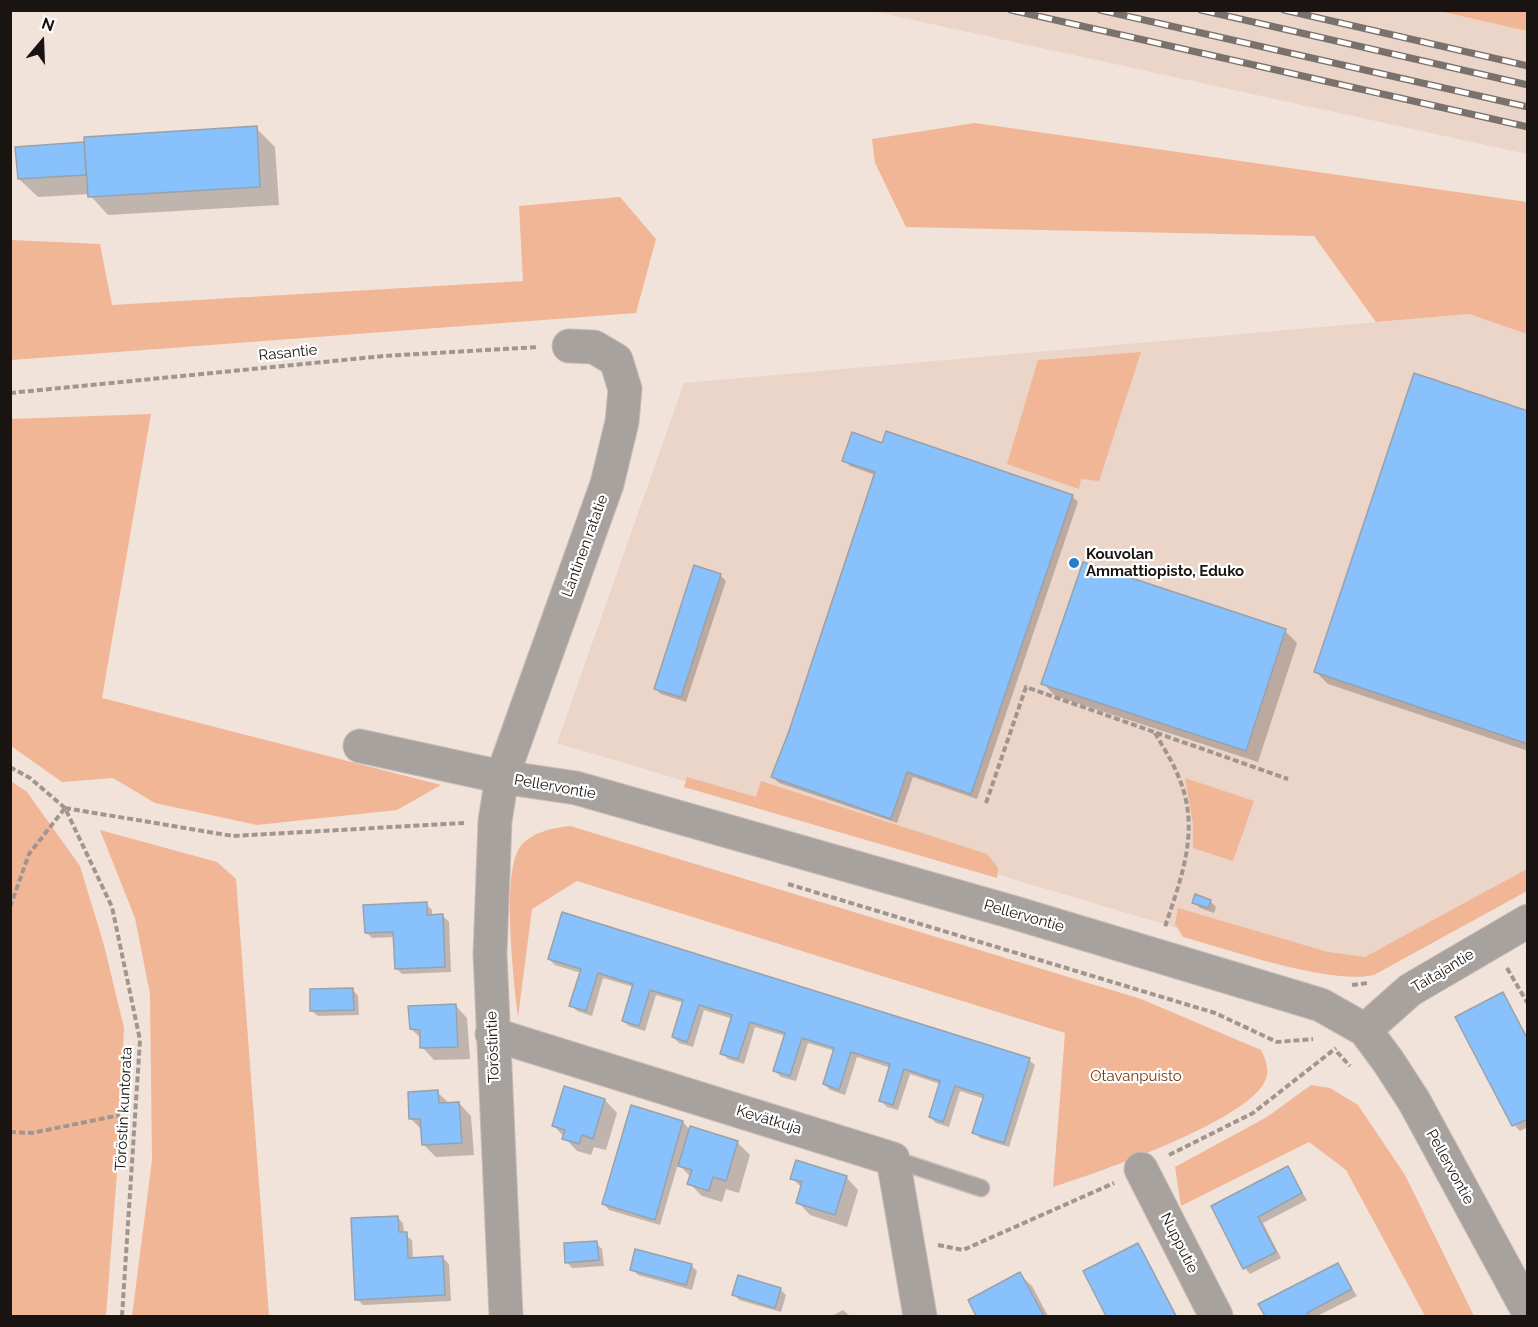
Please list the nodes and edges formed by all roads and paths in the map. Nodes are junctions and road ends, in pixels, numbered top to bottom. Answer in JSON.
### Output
{"nodes":[{"id":1,"x":568,"y":346,"type":"joint"},
{"id":2,"x":10,"y":393,"type":"edge"},
{"id":3,"x":1155,"y":733,"type":"junction"},
{"id":4,"x":360,"y":746,"type":"dead end"},
{"id":5,"x":10,"y":767,"type":"edge"},
{"id":6,"x":502,"y":777,"type":"junction"},
{"id":7,"x":1288,"y":779,"type":"dead end"},
{"id":8,"x":986,"y":802,"type":"dead end"},
{"id":9,"x":65,"y":808,"type":"junction"},
{"id":10,"x":495,"y":821,"type":"junction"},
{"id":11,"x":780,"y":881,"type":"dead end"},
{"id":12,"x":10,"y":907,"type":"edge"},
{"id":13,"x":1527,"y":921,"type":"edge"},
{"id":14,"x":1162,"y":936,"type":"dead end"},
{"id":15,"x":1492,"y":941,"type":"junction"},
{"id":16,"x":1527,"y":1004,"type":"edge"},
{"id":17,"x":1365,"y":1030,"type":"junction"},
{"id":18,"x":1314,"y":1031,"type":"dead end"},
{"id":19,"x":492,"y":1034,"type":"junction"},
{"id":20,"x":1313,"y":1039,"type":"junction"},
{"id":21,"x":1353,"y":1069,"type":"dead end"},
{"id":22,"x":120,"y":1115,"type":"dead end"},
{"id":23,"x":10,"y":1132,"type":"edge"},
{"id":24,"x":893,"y":1159,"type":"junction"},
{"id":25,"x":1141,"y":1169,"type":"dead end"},
{"id":26,"x":981,"y":1188,"type":"dead end"},
{"id":27,"x":1527,"y":1311,"type":"edge"},
{"id":28,"x":122,"y":1317,"type":"edge"},
{"id":29,"x":506,"y":1317,"type":"edge"},
{"id":30,"x":920,"y":1317,"type":"edge"},
{"id":31,"x":1216,"y":1317,"type":"edge"}],
"edges":[{"from":1,"to":2,"type":"path","name":"Rasantie"},
{"from":1,"to":6,"type":"street","name":"Läntinen ratatie"},
{"from":3,"to":7,"type":"path"},
{"from":3,"to":8,"type":"path"},
{"from":3,"to":14,"type":"path"},
{"from":4,"to":6,"type":"street","name":"Pellervontie"},
{"from":5,"to":9,"type":"path","name":"Töröstin kuntorata"},
{"from":6,"to":10,"type":"street","name":"Töröstintie"},
{"from":6,"to":17,"type":"street","name":"Pellervontie"},
{"from":9,"to":10,"type":"path"},
{"from":9,"to":12,"type":"path"},
{"from":9,"to":28,"type":"path","name":"Töröstin kuntorata"},
{"from":10,"to":19,"type":"street","name":"Töröstintie"},
{"from":11,"to":20,"type":"path"},
{"from":13,"to":15,"type":"street","name":"Taitajantie"},
{"from":15,"to":16,"type":"path"},
{"from":15,"to":17,"type":"street","name":"Taitajantie"},
{"from":17,"to":27,"type":"street","name":"Pellervontie"},
{"from":18,"to":20,"type":"path"},
{"from":19,"to":24,"type":"street","name":"Kevätkuja"},
{"from":19,"to":29,"type":"street","name":"Töröstintie"},
{"from":20,"to":21,"type":"path"},
{"from":22,"to":23,"type":"path"},
{"from":24,"to":26,"type":"lane"},
{"from":24,"to":30,"type":"street"},
{"from":25,"to":31,"type":"street","name":"Nupputie"}]}
